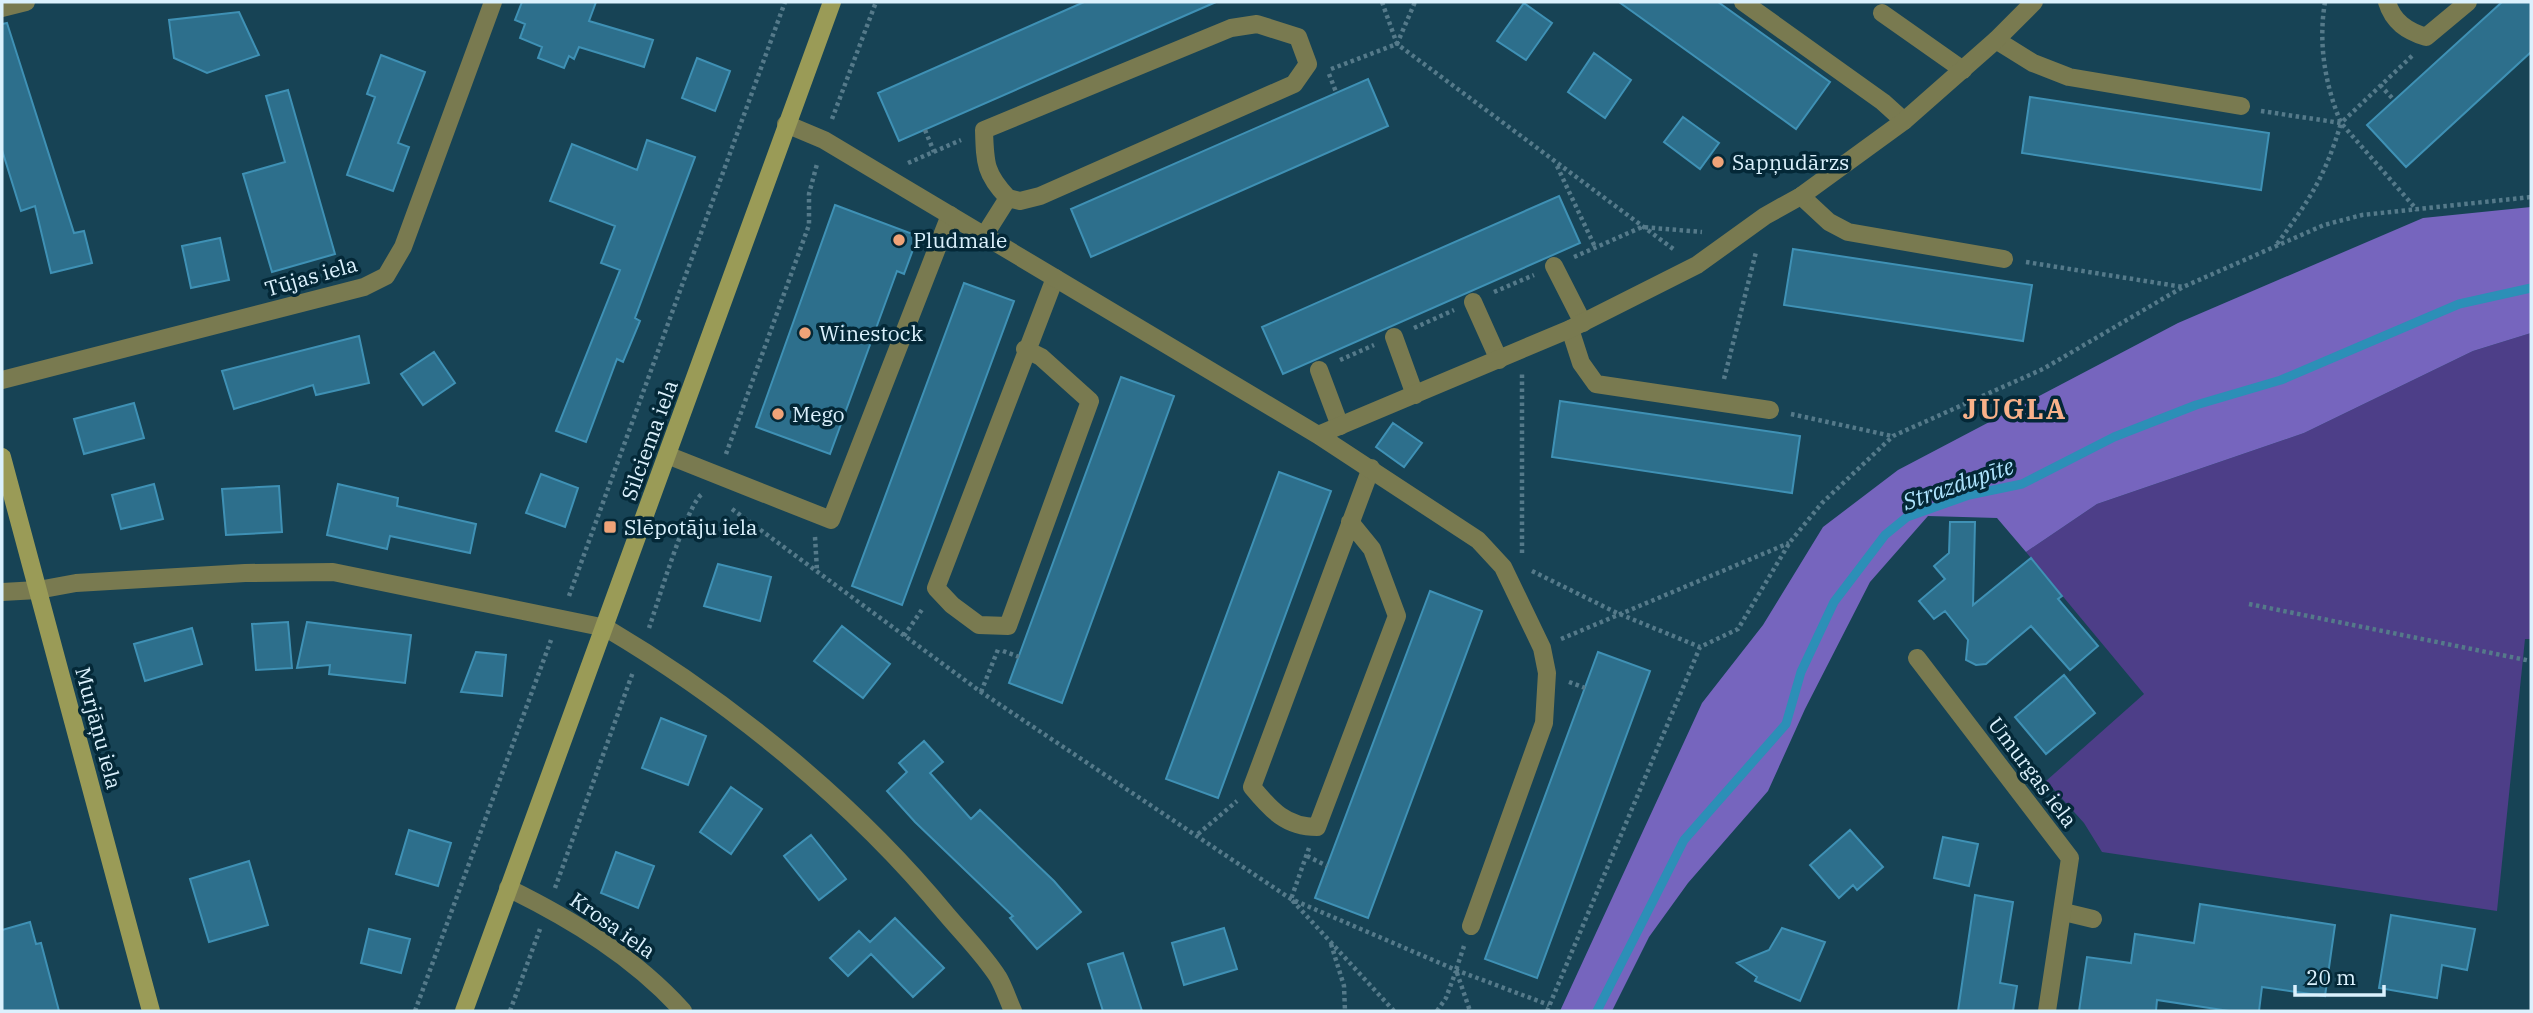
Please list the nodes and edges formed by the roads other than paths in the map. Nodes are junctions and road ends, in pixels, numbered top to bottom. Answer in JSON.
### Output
{"nodes":[{"id":1,"x":26,"y":2,"type":"edge"},
{"id":2,"x":493,"y":2,"type":"edge"},
{"id":3,"x":832,"y":2,"type":"edge"},
{"id":4,"x":1743,"y":2,"type":"edge"},
{"id":5,"x":2034,"y":2,"type":"edge"},
{"id":6,"x":2387,"y":2,"type":"edge"},
{"id":7,"x":2468,"y":2,"type":"edge"},
{"id":8,"x":2,"y":8,"type":"edge"},
{"id":9,"x":1882,"y":13,"type":"dead end"},
{"id":10,"x":1996,"y":40,"type":"junction"},
{"id":11,"x":1963,"y":70,"type":"junction"},
{"id":12,"x":2241,"y":106,"type":"road end"},
{"id":13,"x":1904,"y":121,"type":"junction"},
{"id":14,"x":786,"y":124,"type":"junction"},
{"id":15,"x":1801,"y":195,"type":"junction"},
{"id":16,"x":1008,"y":198,"type":"junction"},
{"id":17,"x":950,"y":215,"type":"junction"},
{"id":18,"x":984,"y":236,"type":"junction"},
{"id":19,"x":2004,"y":259,"type":"road end"},
{"id":20,"x":1553,"y":266,"type":"road end"},
{"id":21,"x":1055,"y":278,"type":"junction"},
{"id":22,"x":1473,"y":302,"type":"road end"},
{"id":23,"x":1577,"y":326,"type":"junction"},
{"id":24,"x":1394,"y":337,"type":"road end"},
{"id":25,"x":1025,"y":349,"type":"junction"},
{"id":26,"x":1499,"y":360,"type":"junction"},
{"id":27,"x":1319,"y":370,"type":"road end"},
{"id":28,"x":2,"y":380,"type":"edge"},
{"id":29,"x":1415,"y":395,"type":"junction"},
{"id":30,"x":1770,"y":410,"type":"dead end"},
{"id":31,"x":1340,"y":426,"type":"junction"},
{"id":32,"x":1318,"y":435,"type":"junction"},
{"id":33,"x":667,"y":455,"type":"junction"},
{"id":34,"x":2,"y":457,"type":"edge"},
{"id":35,"x":1371,"y":468,"type":"junction"},
{"id":36,"x":1350,"y":522,"type":"junction"},
{"id":37,"x":38,"y":590,"type":"junction"},
{"id":38,"x":2,"y":592,"type":"edge"},
{"id":39,"x":606,"y":628,"type":"junction"},
{"id":40,"x":1917,"y":658,"type":"dead end"},
{"id":41,"x":508,"y":888,"type":"junction"},
{"id":42,"x":2064,"y":912,"type":"junction"},
{"id":43,"x":2093,"y":919,"type":"dead end"},
{"id":44,"x":1471,"y":926,"type":"road end"},
{"id":45,"x":151,"y":1011,"type":"edge"},
{"id":46,"x":464,"y":1011,"type":"edge"},
{"id":47,"x":683,"y":1011,"type":"edge"},
{"id":48,"x":1013,"y":1011,"type":"edge"},
{"id":49,"x":2047,"y":1011,"type":"edge"}],
"edges":[{"from":1,"to":8,"type":"street"},
{"from":2,"to":28,"type":"street","name":"Tūjas iela"},
{"from":3,"to":14,"type":"street","name":"Silciema iela"},
{"from":4,"to":13,"type":"street"},
{"from":5,"to":10,"type":"street"},
{"from":6,"to":7,"type":"street"},
{"from":9,"to":11,"type":"street"},
{"from":10,"to":11,"type":"street"},
{"from":10,"to":12,"type":"street"},
{"from":11,"to":13,"type":"street"},
{"from":13,"to":15,"type":"street"},
{"from":14,"to":17,"type":"street"},
{"from":14,"to":33,"type":"street","name":"Silciema iela"},
{"from":15,"to":19,"type":"street"},
{"from":15,"to":23,"type":"street"},
{"from":16,"to":16,"type":"street"},
{"from":16,"to":18,"type":"street"},
{"from":17,"to":18,"type":"street"},
{"from":17,"to":33,"type":"street"},
{"from":18,"to":21,"type":"street"},
{"from":20,"to":23,"type":"street"},
{"from":21,"to":25,"type":"street"},
{"from":21,"to":32,"type":"street"},
{"from":22,"to":26,"type":"street"},
{"from":23,"to":26,"type":"street"},
{"from":23,"to":30,"type":"street"},
{"from":24,"to":29,"type":"street"},
{"from":25,"to":25,"type":"street"},
{"from":26,"to":29,"type":"street"},
{"from":27,"to":31,"type":"street"},
{"from":29,"to":31,"type":"street"},
{"from":31,"to":32,"type":"street"},
{"from":32,"to":35,"type":"street"},
{"from":33,"to":39,"type":"street","name":"Silciema iela"},
{"from":34,"to":37,"type":"street","name":"Murjāņu iela"},
{"from":35,"to":36,"type":"street"},
{"from":35,"to":44,"type":"street"},
{"from":36,"to":36,"type":"street"},
{"from":37,"to":38,"type":"street"},
{"from":37,"to":39,"type":"street"},
{"from":37,"to":45,"type":"street","name":"Murjāņu iela"},
{"from":39,"to":41,"type":"street","name":"Silciema iela"},
{"from":39,"to":48,"type":"street"},
{"from":40,"to":42,"type":"street","name":"Umurgas iela"},
{"from":41,"to":46,"type":"street","name":"Silciema iela"},
{"from":41,"to":47,"type":"street","name":"Krosa iela"},
{"from":42,"to":43,"type":"street"},
{"from":42,"to":49,"type":"street","name":"Umurgas iela"}]}
